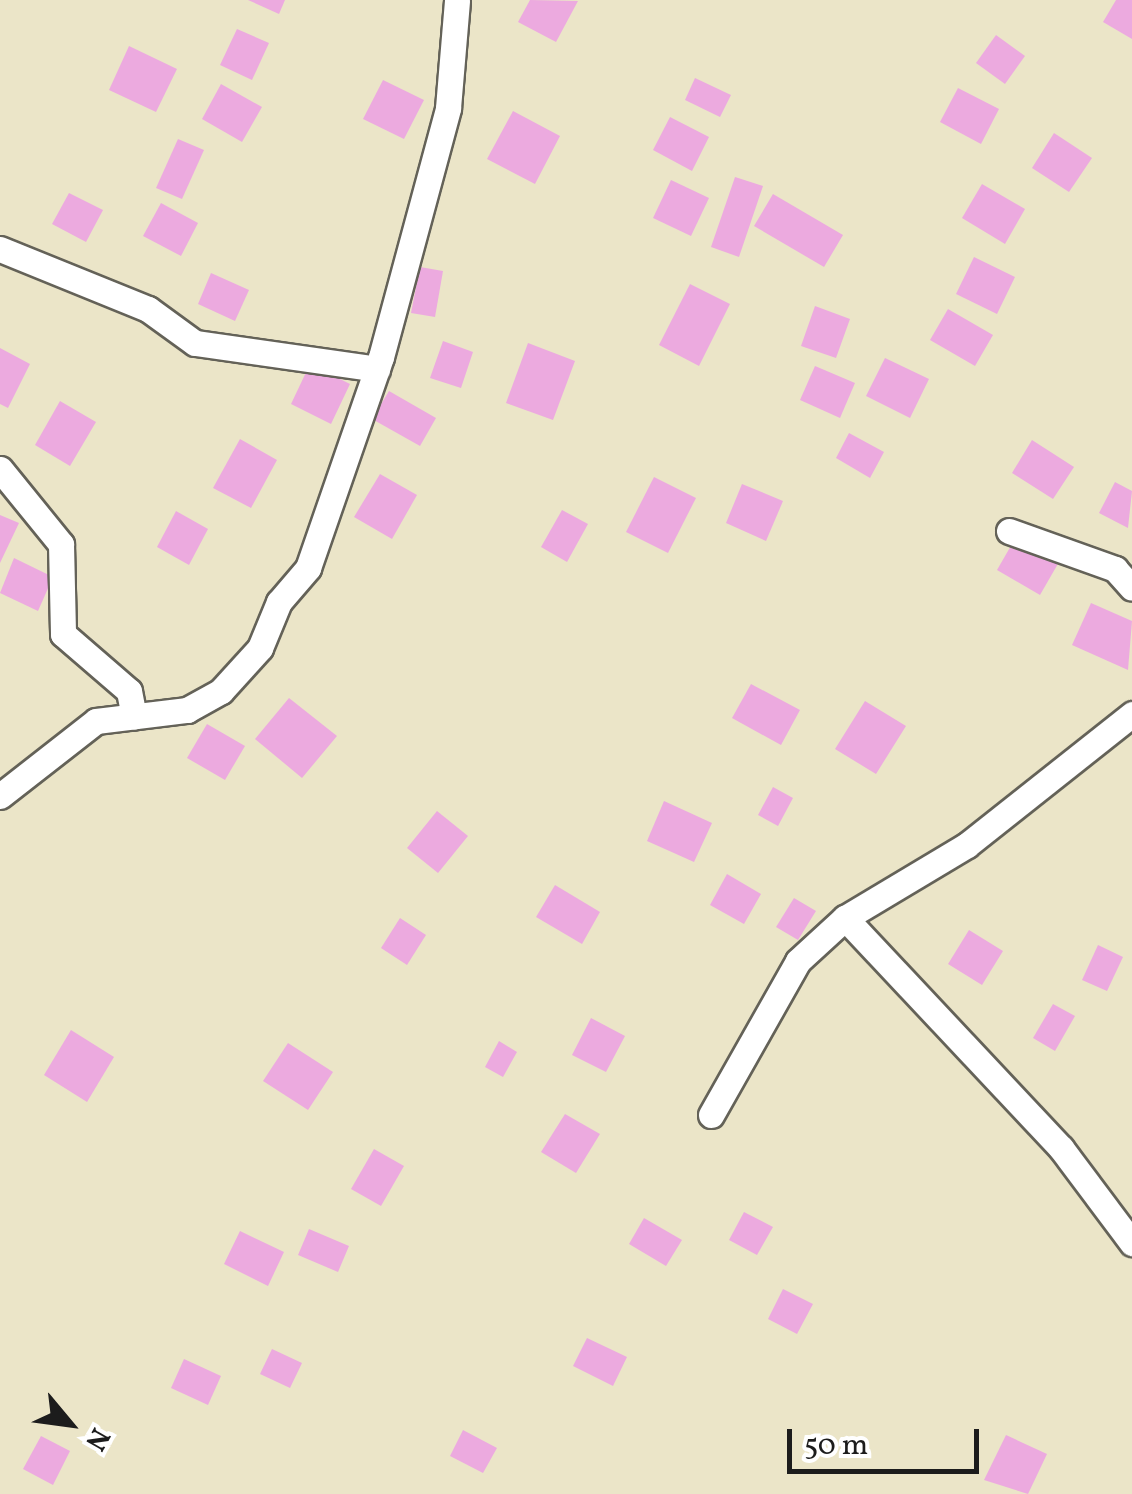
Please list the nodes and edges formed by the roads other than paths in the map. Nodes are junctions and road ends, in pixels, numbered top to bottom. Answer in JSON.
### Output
{"nodes":[{"id":1,"x":457,"y":0,"type":"edge"},
{"id":2,"x":0,"y":249,"type":"edge"},
{"id":3,"x":376,"y":369,"type":"junction"},
{"id":4,"x":0,"y":469,"type":"edge"},
{"id":5,"x":1009,"y":531,"type":"dead end"},
{"id":6,"x":1132,"y":588,"type":"edge"},
{"id":7,"x":1132,"y":714,"type":"edge"},
{"id":8,"x":134,"y":716,"type":"junction"},
{"id":9,"x":0,"y":796,"type":"edge"},
{"id":10,"x":845,"y":918,"type":"junction"},
{"id":11,"x":711,"y":1115,"type":"dead end"},
{"id":12,"x":1132,"y":1243,"type":"edge"}],
"edges":[{"from":1,"to":3,"type":"street"},
{"from":2,"to":3,"type":"street"},
{"from":3,"to":8,"type":"street"},
{"from":4,"to":8,"type":"street"},
{"from":5,"to":6,"type":"street"},
{"from":7,"to":10,"type":"street"},
{"from":8,"to":9,"type":"street"},
{"from":10,"to":11,"type":"street"},
{"from":10,"to":12,"type":"street"}]}
